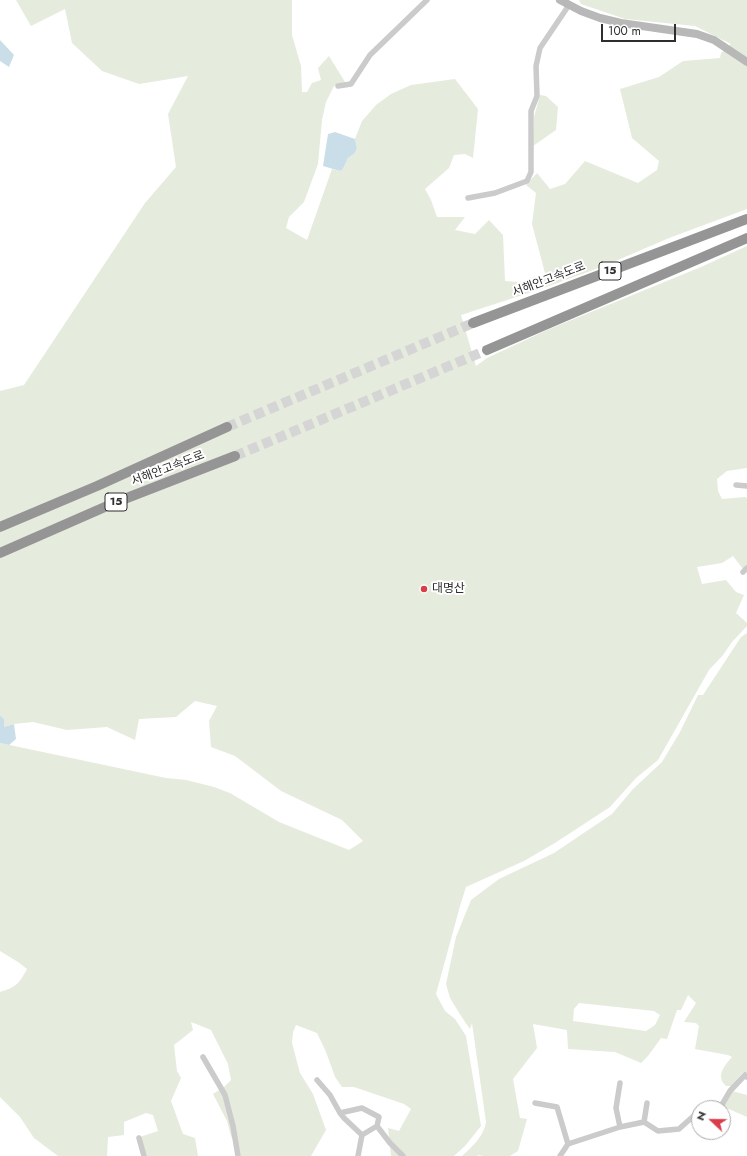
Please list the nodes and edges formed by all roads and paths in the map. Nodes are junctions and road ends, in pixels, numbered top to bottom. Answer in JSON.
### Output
{"nodes":[{"id":1,"x":426,"y":0,"type":"edge"},
{"id":2,"x":560,"y":0,"type":"edge"},
{"id":3,"x":569,"y":5,"type":"junction"},
{"id":4,"x":747,"y":62,"type":"edge"},
{"id":5,"x":338,"y":86,"type":"dead end"},
{"id":6,"x":468,"y":198,"type":"dead end"},
{"id":7,"x":747,"y":219,"type":"edge"},
{"id":8,"x":747,"y":238,"type":"edge"},
{"id":9,"x":472,"y":323,"type":"tunnel mouth"},
{"id":10,"x":487,"y":350,"type":"tunnel mouth"},
{"id":11,"x":228,"y":428,"type":"tunnel mouth"},
{"id":12,"x":235,"y":456,"type":"tunnel mouth"},
{"id":13,"x":736,"y":485,"type":"dead end"},
{"id":14,"x":747,"y":486,"type":"edge"},
{"id":15,"x":0,"y":527,"type":"edge"},
{"id":16,"x":0,"y":553,"type":"edge"},
{"id":17,"x":203,"y":1057,"type":"dead end"},
{"id":18,"x":747,"y":1077,"type":"edge"},
{"id":19,"x":317,"y":1080,"type":"dead end"},
{"id":20,"x":620,"y":1083,"type":"dead end"},
{"id":21,"x":724,"y":1100,"type":"edge"},
{"id":22,"x":535,"y":1103,"type":"dead end"},
{"id":23,"x":647,"y":1103,"type":"dead end"},
{"id":24,"x":340,"y":1113,"type":"junction"},
{"id":25,"x":691,"y":1118,"type":"edge"},
{"id":26,"x":644,"y":1122,"type":"junction"},
{"id":27,"x":377,"y":1126,"type":"junction"},
{"id":28,"x":620,"y":1127,"type":"junction"},
{"id":29,"x":362,"y":1135,"type":"junction"},
{"id":30,"x":139,"y":1138,"type":"dead end"},
{"id":31,"x":568,"y":1144,"type":"junction"},
{"id":32,"x":144,"y":1156,"type":"edge"},
{"id":33,"x":238,"y":1156,"type":"edge"},
{"id":34,"x":358,"y":1156,"type":"edge"},
{"id":35,"x":403,"y":1156,"type":"edge"},
{"id":36,"x":560,"y":1156,"type":"edge"}],
"edges":[{"from":1,"to":5,"type":"street"},
{"from":2,"to":3,"type":"main road"},
{"from":3,"to":4,"type":"main road"},
{"from":3,"to":6,"type":"street"},
{"from":7,"to":9,"type":"highway","name":"서해안고속도로","number":"15"},
{"from":8,"to":10,"type":"highway","number":"15"},
{"from":11,"to":15,"type":"highway","name":"서해안고속도로","number":"15"},
{"from":12,"to":16,"type":"highway","name":"서해안고속도로","number":"15"},
{"from":13,"to":14,"type":"street"},
{"from":17,"to":33,"type":"street"},
{"from":18,"to":21,"type":"street"},
{"from":19,"to":24,"type":"street"},
{"from":20,"to":28,"type":"street"},
{"from":22,"to":31,"type":"street"},
{"from":23,"to":26,"type":"street"},
{"from":24,"to":27,"type":"street"},
{"from":24,"to":29,"type":"street"},
{"from":25,"to":26,"type":"street"},
{"from":26,"to":28,"type":"street"},
{"from":27,"to":29,"type":"street"},
{"from":27,"to":35,"type":"street"},
{"from":28,"to":31,"type":"street"},
{"from":29,"to":34,"type":"street"},
{"from":30,"to":32,"type":"street"},
{"from":31,"to":36,"type":"street"}]}
